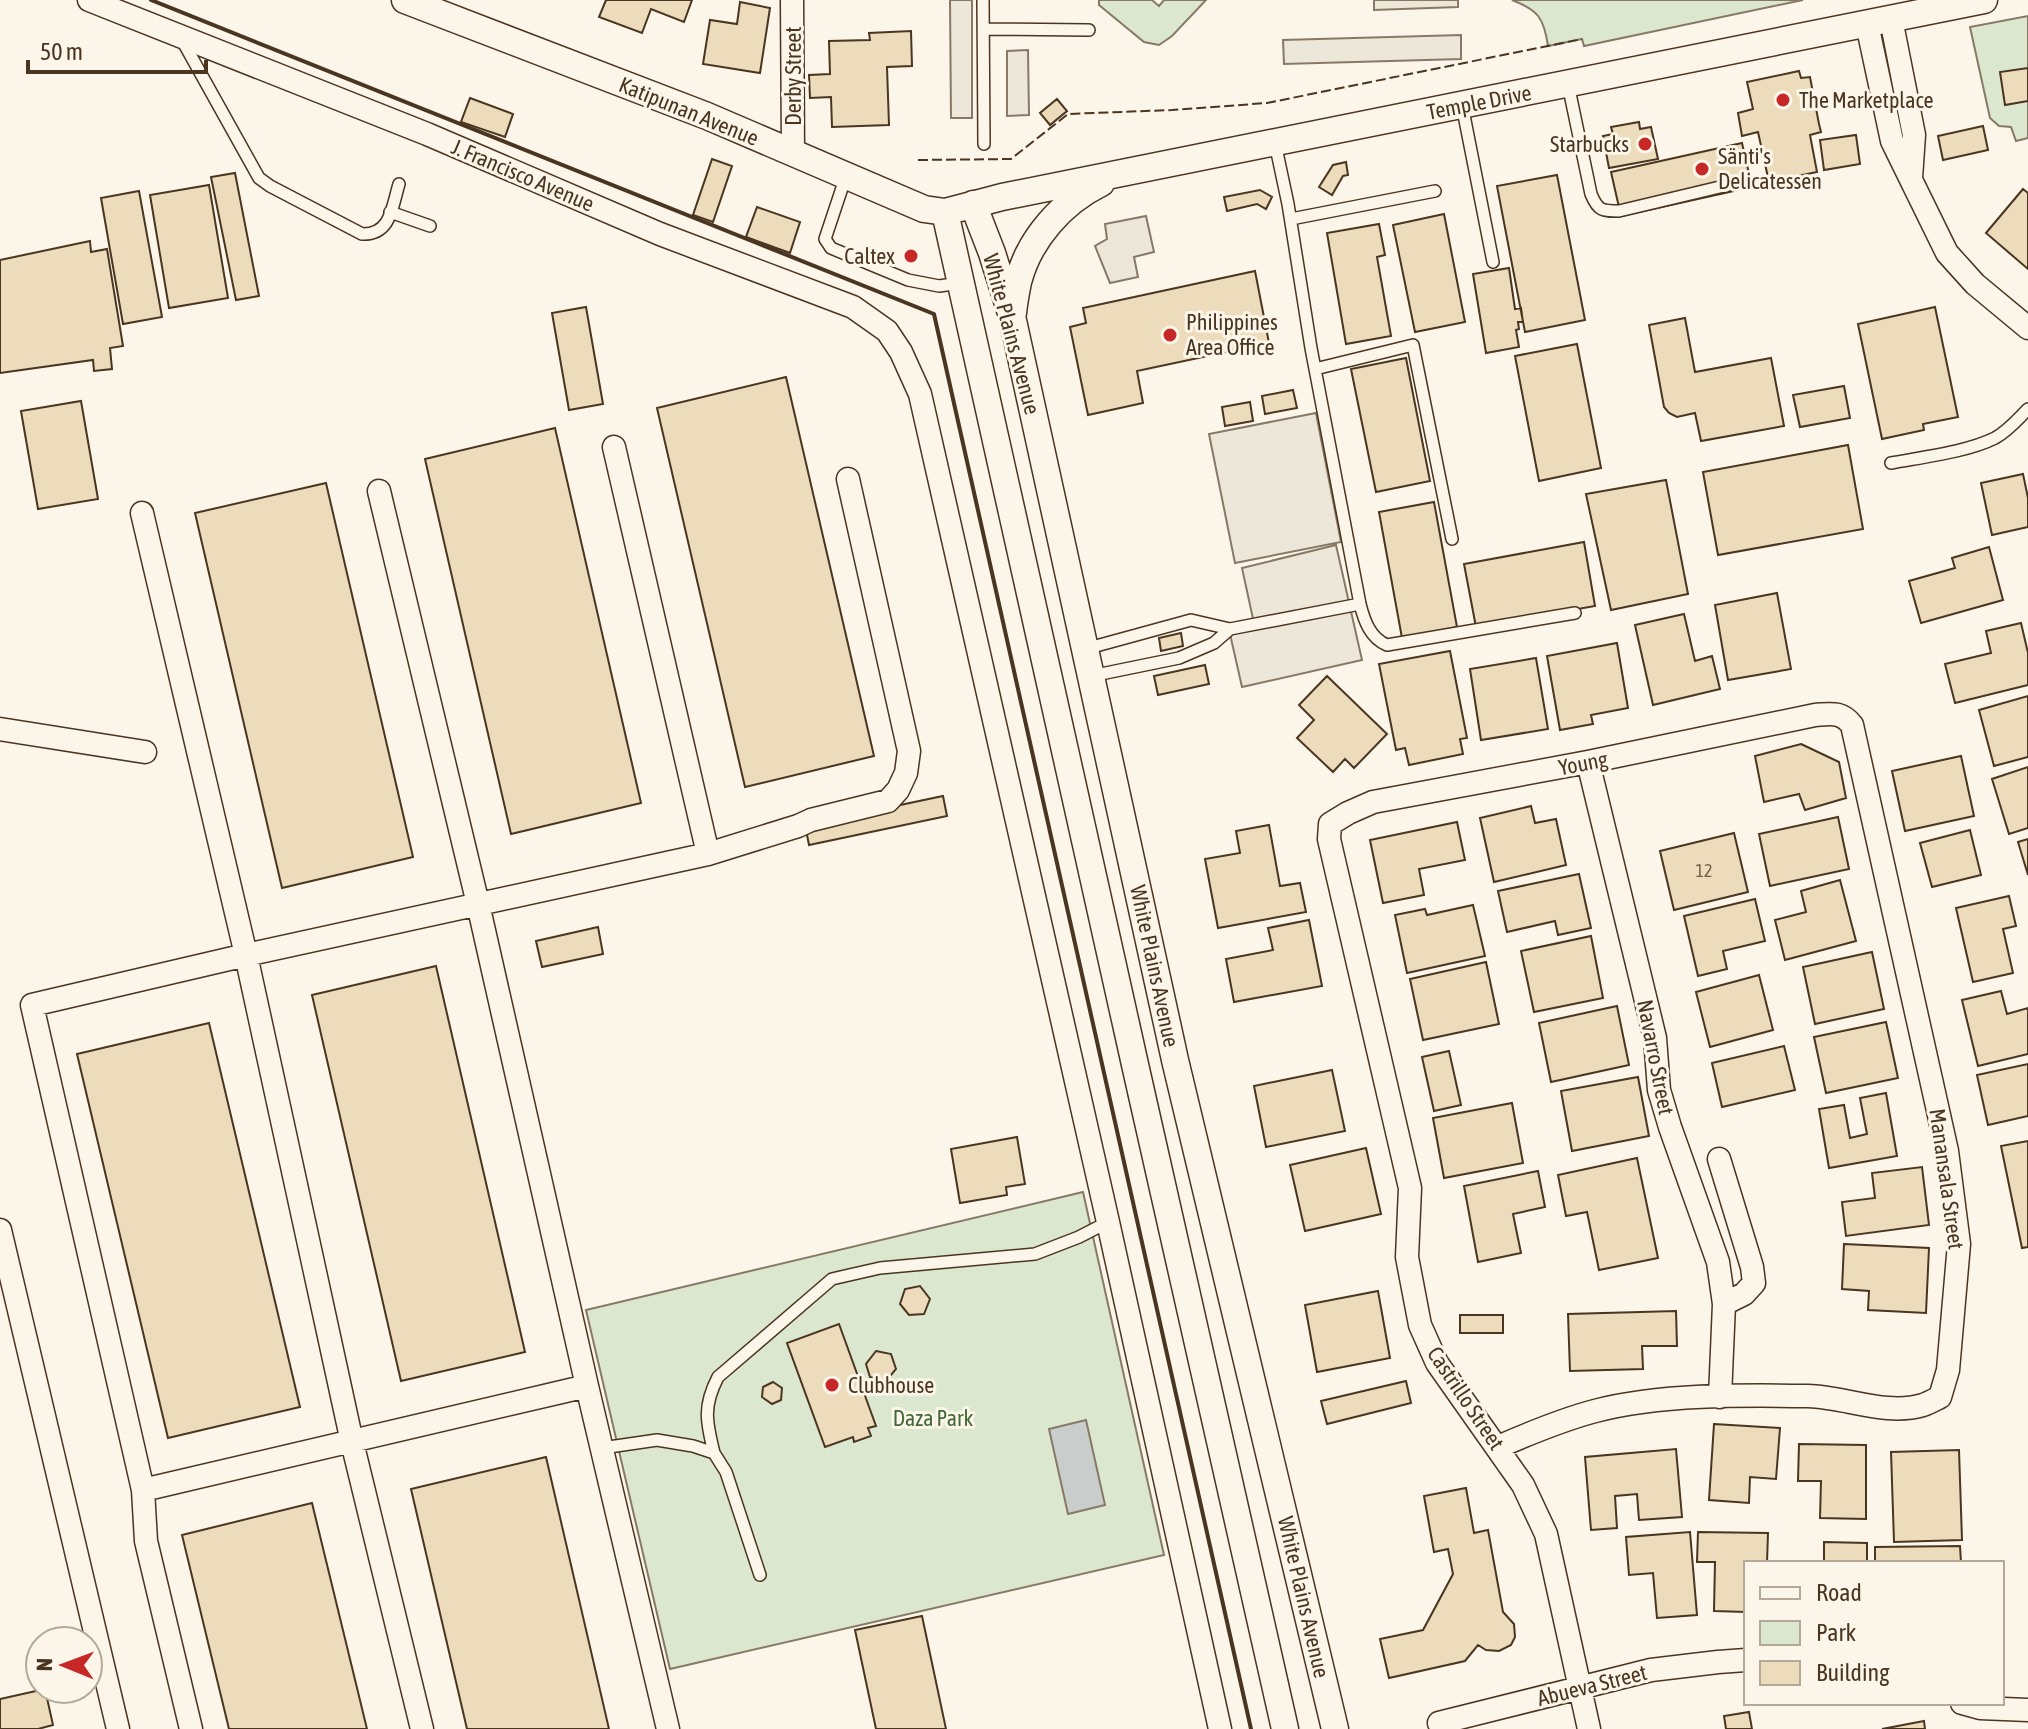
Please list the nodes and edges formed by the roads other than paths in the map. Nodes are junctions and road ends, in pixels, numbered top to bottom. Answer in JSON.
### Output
{"nodes":[{"id":1,"x":89,"y":0,"type":"edge"},
{"id":2,"x":405,"y":0,"type":"edge"},
{"id":3,"x":792,"y":0,"type":"edge"},
{"id":4,"x":983,"y":0,"type":"edge"},
{"id":5,"x":1984,"y":0,"type":"edge"},
{"id":6,"x":1879,"y":21,"type":"junction"},
{"id":7,"x":984,"y":29,"type":"junction"},
{"id":8,"x":1089,"y":30,"type":"dead end"},
{"id":9,"x":179,"y":36,"type":"junction"},
{"id":10,"x":1568,"y":84,"type":"junction"},
{"id":11,"x":1462,"y":105,"type":"junction"},
{"id":12,"x":1275,"y":143,"type":"junction"},
{"id":13,"x":984,"y":144,"type":"dead end"},
{"id":14,"x":793,"y":152,"type":"junction"},
{"id":15,"x":1122,"y":173,"type":"junction"},
{"id":16,"x":846,"y":175,"type":"junction"},
{"id":17,"x":1745,"y":181,"type":"dead end"},
{"id":18,"x":399,"y":184,"type":"dead end"},
{"id":19,"x":1435,"y":191,"type":"dead end"},
{"id":20,"x":973,"y":204,"type":"junction"},
{"id":21,"x":390,"y":212,"type":"junction"},
{"id":22,"x":945,"y":212,"type":"junction"},
{"id":23,"x":1291,"y":219,"type":"junction"},
{"id":24,"x":430,"y":226,"type":"dead end"},
{"id":25,"x":1493,"y":262,"type":"dead end"},
{"id":26,"x":961,"y":283,"type":"junction"},
{"id":27,"x":1012,"y":316,"type":"junction"},
{"id":28,"x":2028,"y":328,"type":"edge"},
{"id":29,"x":1315,"y":369,"type":"junction"},
{"id":30,"x":2028,"y":409,"type":"edge"},
{"id":31,"x":614,"y":447,"type":"dead end"},
{"id":32,"x":1891,"y":463,"type":"dead end"},
{"id":33,"x":848,"y":479,"type":"dead end"},
{"id":34,"x":379,"y":491,"type":"dead end"},
{"id":35,"x":142,"y":513,"type":"dead end"},
{"id":36,"x":1452,"y":539,"type":"dead end"},
{"id":37,"x":1360,"y":604,"type":"junction"},
{"id":38,"x":1575,"y":613,"type":"dead end"},
{"id":39,"x":1230,"y":629,"type":"junction"},
{"id":40,"x":1085,"y":649,"type":"junction"},
{"id":41,"x":1091,"y":676,"type":"junction"},
{"id":42,"x":1839,"y":714,"type":"joint"},
{"id":43,"x":0,"y":729,"type":"edge"},
{"id":44,"x":145,"y":752,"type":"dead end"},
{"id":45,"x":1588,"y":762,"type":"junction"},
{"id":46,"x":1330,"y":824,"type":"joint"},
{"id":47,"x":708,"y":854,"type":"junction"},
{"id":48,"x":478,"y":904,"type":"junction"},
{"id":49,"x":246,"y":955,"type":"junction"},
{"id":50,"x":1175,"y":1060,"type":"junction"},
{"id":51,"x":1136,"y":1069,"type":"junction"},
{"id":52,"x":1719,"y":1159,"type":"dead end"},
{"id":53,"x":1108,"y":1222,"type":"junction"},
{"id":54,"x":0,"y":1230,"type":"edge"},
{"id":55,"x":1724,"y":1304,"type":"junction"},
{"id":56,"x":587,"y":1386,"type":"junction"},
{"id":57,"x":1720,"y":1397,"type":"junction"},
{"id":58,"x":352,"y":1442,"type":"junction"},
{"id":59,"x":1498,"y":1447,"type":"junction"},
{"id":60,"x":602,"y":1448,"type":"junction"},
{"id":61,"x":714,"y":1453,"type":"junction"},
{"id":62,"x":143,"y":1490,"type":"junction"},
{"id":63,"x":760,"y":1575,"type":"dead end"},
{"id":64,"x":1744,"y":1660,"type":"edge"},
{"id":65,"x":1580,"y":1687,"type":"junction"},
{"id":66,"x":1969,"y":1705,"type":"edge"},
{"id":67,"x":2028,"y":1710,"type":"edge"},
{"id":68,"x":1439,"y":1723,"type":"dead end"},
{"id":69,"x":118,"y":1729,"type":"edge"},
{"id":70,"x":191,"y":1729,"type":"edge"},
{"id":71,"x":422,"y":1729,"type":"edge"},
{"id":72,"x":668,"y":1729,"type":"edge"},
{"id":73,"x":1220,"y":1729,"type":"edge"},
{"id":74,"x":1285,"y":1729,"type":"edge"},
{"id":75,"x":1335,"y":1729,"type":"edge"},
{"id":76,"x":1589,"y":1729,"type":"edge"}],
"edges":[{"from":1,"to":9,"type":"street","name":"J. Francisco Avenue"},
{"from":2,"to":14,"type":"street","name":"Katipunan Avenue"},
{"from":3,"to":14,"type":"street","name":"Derby Street"},
{"from":4,"to":7,"type":"lane"},
{"from":5,"to":6,"type":"street","name":"Temple Drive"},
{"from":6,"to":10,"type":"street","name":"Temple Drive"},
{"from":6,"to":28,"type":"street"},
{"from":7,"to":8,"type":"lane"},
{"from":7,"to":13,"type":"lane"},
{"from":9,"to":21,"type":"lane"},
{"from":9,"to":53,"type":"street","name":"J. Francisco Avenue"},
{"from":10,"to":11,"type":"street","name":"Temple Drive"},
{"from":10,"to":17,"type":"lane"},
{"from":11,"to":12,"type":"street","name":"Temple Drive"},
{"from":11,"to":25,"type":"lane"},
{"from":12,"to":15,"type":"street","name":"Temple Drive"},
{"from":12,"to":23,"type":"lane"},
{"from":14,"to":16,"type":"street","name":"Katipunan Avenue"},
{"from":15,"to":20,"type":"street","name":"Temple Drive"},
{"from":15,"to":27,"type":"street"},
{"from":16,"to":22,"type":"street","name":"Katipunan Avenue"},
{"from":16,"to":26,"type":"lane"},
{"from":18,"to":21,"type":"lane"},
{"from":19,"to":23,"type":"lane"},
{"from":20,"to":22,"type":"street"},
{"from":20,"to":27,"type":"street","name":"White Plains Avenue"},
{"from":21,"to":24,"type":"lane"},
{"from":22,"to":26,"type":"street","name":"White Plains Avenue"},
{"from":23,"to":29,"type":"lane"},
{"from":26,"to":51,"type":"street","name":"White Plains Avenue"},
{"from":27,"to":40,"type":"street","name":"White Plains Avenue"},
{"from":29,"to":36,"type":"lane"},
{"from":29,"to":37,"type":"lane"},
{"from":30,"to":32,"type":"lane"},
{"from":31,"to":47,"type":"street"},
{"from":33,"to":47,"type":"street"},
{"from":34,"to":48,"type":"street"},
{"from":35,"to":49,"type":"street"},
{"from":37,"to":38,"type":"lane"},
{"from":37,"to":39,"type":"lane"},
{"from":39,"to":40,"type":"lane"},
{"from":39,"to":41,"type":"lane"},
{"from":40,"to":41,"type":"street","name":"White Plains Avenue"},
{"from":41,"to":50,"type":"street","name":"White Plains Avenue"},
{"from":42,"to":45,"type":"street","name":"Young"},
{"from":42,"to":57,"type":"street","name":"Manansala Street"},
{"from":43,"to":44,"type":"street"},
{"from":45,"to":46,"type":"street","name":"Young"},
{"from":45,"to":55,"type":"street","name":"Navarro Street"},
{"from":46,"to":59,"type":"street","name":"Castrillo Street"},
{"from":47,"to":48,"type":"street"},
{"from":48,"to":49,"type":"street"},
{"from":48,"to":56,"type":"street"},
{"from":49,"to":58,"type":"street"},
{"from":49,"to":62,"type":"street"},
{"from":50,"to":51,"type":"street"},
{"from":50,"to":75,"type":"street","name":"White Plains Avenue"},
{"from":51,"to":74,"type":"street","name":"White Plains Avenue"},
{"from":52,"to":55,"type":"street"},
{"from":53,"to":61,"type":"lane"},
{"from":53,"to":73,"type":"street","name":"J. Francisco Avenue"},
{"from":54,"to":69,"type":"street"},
{"from":55,"to":57,"type":"street","name":"Navarro Street"},
{"from":56,"to":58,"type":"street"},
{"from":56,"to":60,"type":"street"},
{"from":57,"to":59,"type":"street","name":"Manansala Street"},
{"from":58,"to":62,"type":"street"},
{"from":58,"to":71,"type":"street"},
{"from":59,"to":65,"type":"street","name":"Castrillo Street"},
{"from":60,"to":61,"type":"lane"},
{"from":60,"to":72,"type":"street"},
{"from":61,"to":63,"type":"lane"},
{"from":62,"to":70,"type":"street"},
{"from":64,"to":65,"type":"street","name":"Abueva Street"},
{"from":65,"to":68,"type":"street","name":"Abueva Street"},
{"from":65,"to":76,"type":"street","name":"Castrillo Street"},
{"from":66,"to":67,"type":"street"}]}
